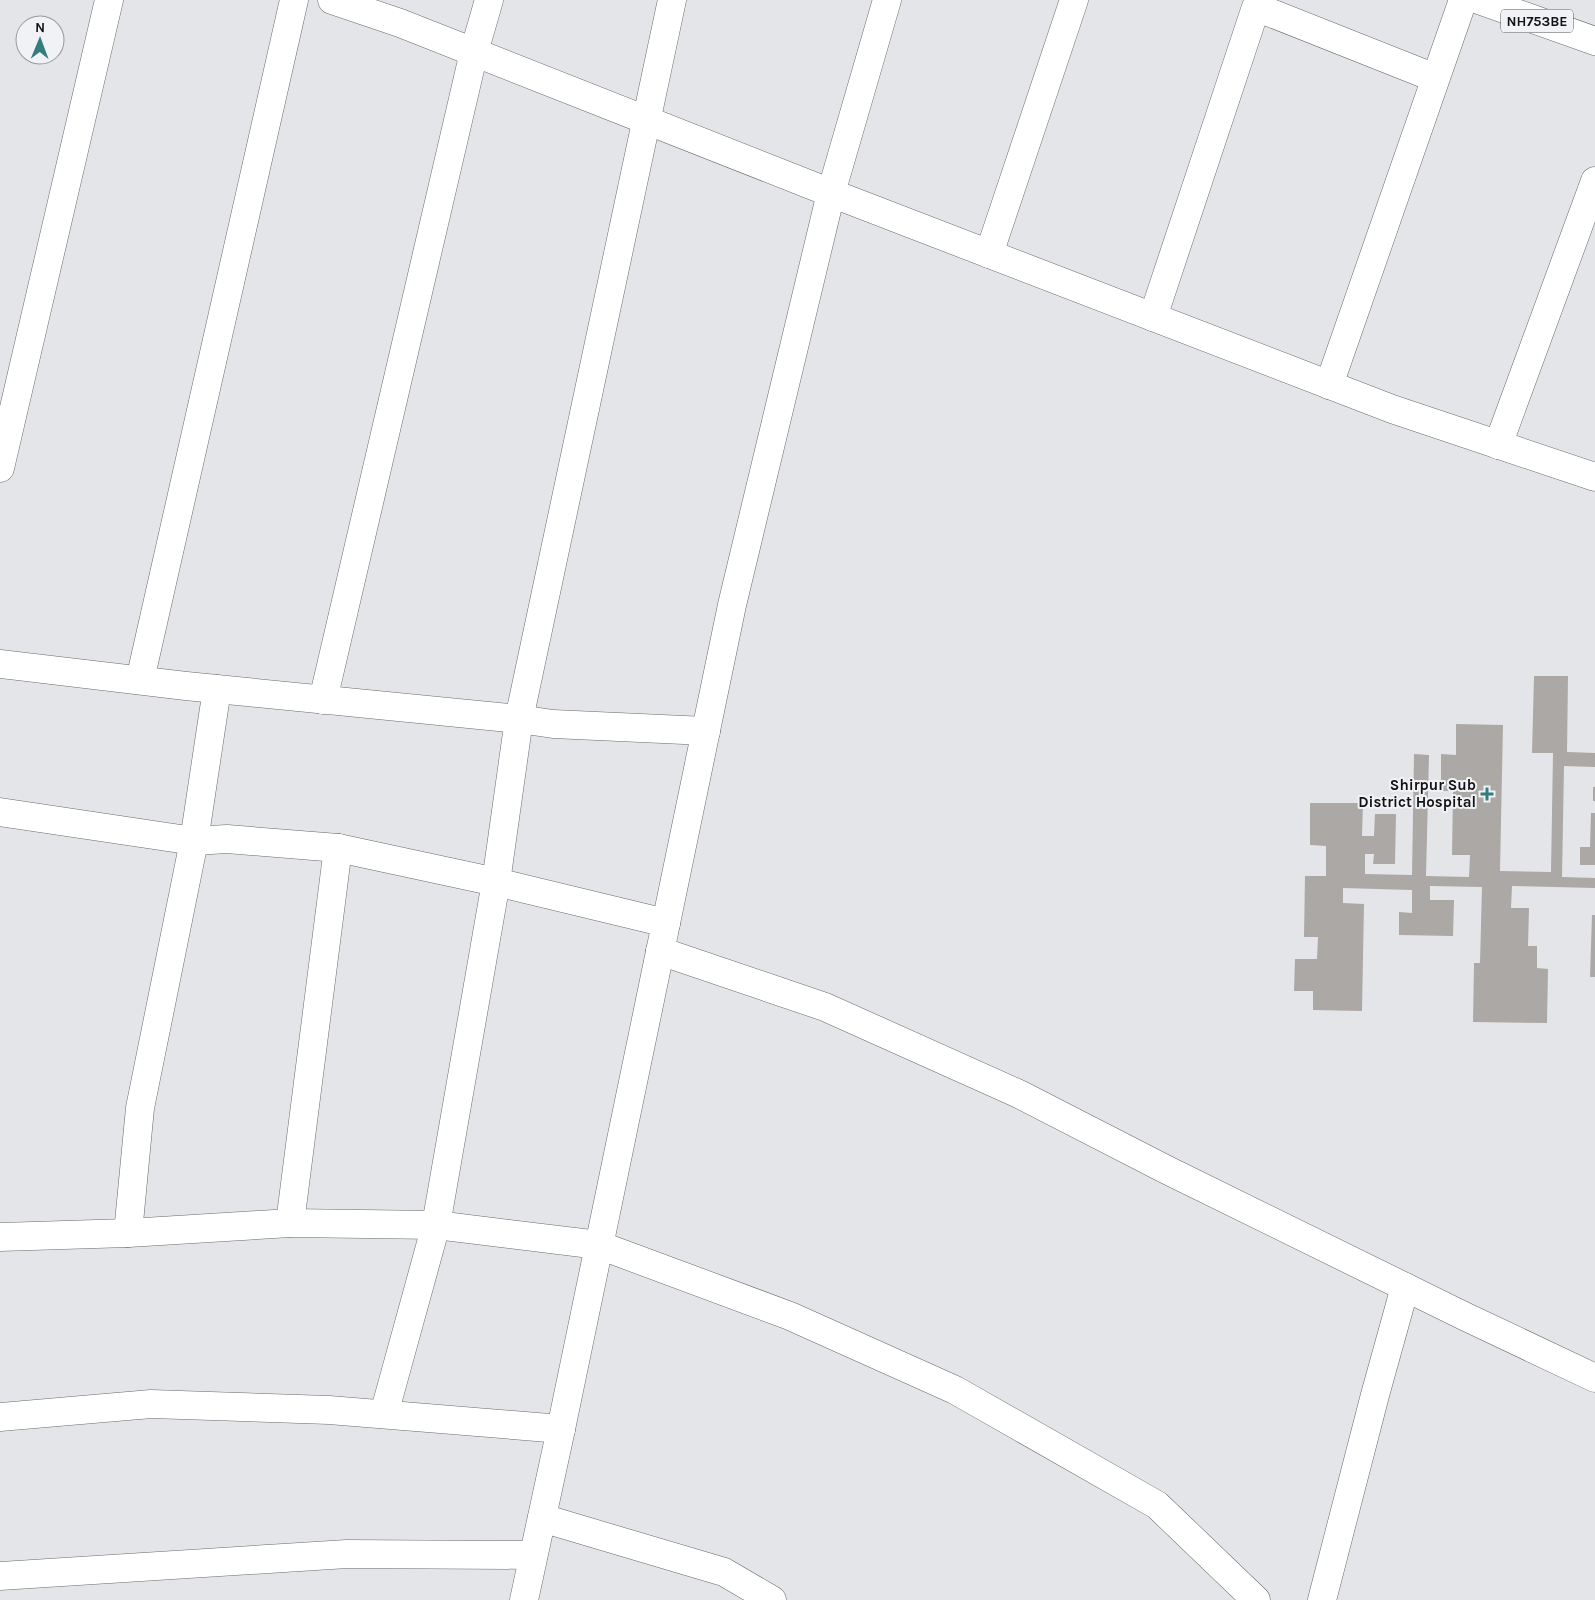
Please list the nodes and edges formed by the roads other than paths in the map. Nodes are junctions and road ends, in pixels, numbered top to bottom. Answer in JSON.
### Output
{"nodes":[{"id":1,"x":109,"y":0,"type":"edge"},
{"id":2,"x":294,"y":0,"type":"edge"},
{"id":3,"x":332,"y":0,"type":"edge"},
{"id":4,"x":489,"y":0,"type":"edge"},
{"id":5,"x":672,"y":0,"type":"edge"},
{"id":6,"x":887,"y":0,"type":"edge"},
{"id":7,"x":1074,"y":0,"type":"edge"},
{"id":8,"x":1463,"y":0,"type":"edge"},
{"id":9,"x":1479,"y":0,"type":"edge"},
{"id":10,"x":1595,"y":41,"type":"edge"},
{"id":11,"x":474,"y":52,"type":"junction"},
{"id":12,"x":1435,"y":78,"type":"junction"},
{"id":13,"x":646,"y":120,"type":"junction"},
{"id":14,"x":1595,"y":181,"type":"edge"},
{"id":15,"x":831,"y":193,"type":"junction"},
{"id":16,"x":990,"y":254,"type":"junction"},
{"id":17,"x":1153,"y":317,"type":"junction"},
{"id":18,"x":1329,"y":385,"type":"junction"},
{"id":19,"x":1498,"y":445,"type":"junction"},
{"id":20,"x":0,"y":468,"type":"edge"},
{"id":21,"x":1595,"y":477,"type":"edge"},
{"id":22,"x":0,"y":664,"type":"edge"},
{"id":23,"x":140,"y":680,"type":"junction"},
{"id":24,"x":217,"y":689,"type":"junction"},
{"id":25,"x":323,"y":700,"type":"junction"},
{"id":26,"x":519,"y":719,"type":"junction"},
{"id":27,"x":706,"y":731,"type":"junction"},
{"id":28,"x":0,"y":812,"type":"edge"},
{"id":29,"x":194,"y":841,"type":"junction"},
{"id":30,"x":338,"y":848,"type":"junction"},
{"id":31,"x":496,"y":882,"type":"junction"},
{"id":32,"x":666,"y":923,"type":"junction"},
{"id":33,"x":660,"y":952,"type":"junction"},
{"id":34,"x":290,"y":1223,"type":"junction"},
{"id":35,"x":436,"y":1225,"type":"junction"},
{"id":36,"x":128,"y":1233,"type":"junction"},
{"id":37,"x":0,"y":1238,"type":"edge"},
{"id":38,"x":599,"y":1244,"type":"junction"},
{"id":39,"x":1405,"y":1287,"type":"junction"},
{"id":40,"x":1595,"y":1378,"type":"edge"},
{"id":41,"x":384,"y":1414,"type":"junction"},
{"id":42,"x":0,"y":1417,"type":"edge"},
{"id":43,"x":561,"y":1429,"type":"junction"},
{"id":44,"x":542,"y":1518,"type":"junction"},
{"id":45,"x":533,"y":1555,"type":"junction"},
{"id":46,"x":0,"y":1576,"type":"edge"},
{"id":47,"x":524,"y":1600,"type":"edge"},
{"id":48,"x":772,"y":1600,"type":"edge"},
{"id":49,"x":1256,"y":1600,"type":"edge"},
{"id":50,"x":1322,"y":1600,"type":"edge"}],
"edges":[{"from":1,"to":20,"type":"main road"},
{"from":2,"to":23,"type":"main road"},
{"from":3,"to":11,"type":"main road"},
{"from":4,"to":11,"type":"main road"},
{"from":5,"to":13,"type":"main road"},
{"from":6,"to":15,"type":"main road"},
{"from":7,"to":16,"type":"main road"},
{"from":8,"to":12,"type":"main road"},
{"from":9,"to":10,"type":"main road","number":"NH753BE"},
{"from":11,"to":13,"type":"main road"},
{"from":11,"to":25,"type":"main road"},
{"from":12,"to":17,"type":"main road"},
{"from":12,"to":18,"type":"main road"},
{"from":13,"to":15,"type":"main road"},
{"from":13,"to":26,"type":"main road"},
{"from":14,"to":19,"type":"main road"},
{"from":15,"to":16,"type":"main road"},
{"from":15,"to":27,"type":"main road"},
{"from":16,"to":17,"type":"main road"},
{"from":17,"to":18,"type":"main road"},
{"from":18,"to":19,"type":"main road"},
{"from":19,"to":21,"type":"main road"},
{"from":22,"to":23,"type":"main road"},
{"from":23,"to":24,"type":"main road"},
{"from":24,"to":25,"type":"main road"},
{"from":24,"to":29,"type":"main road"},
{"from":25,"to":26,"type":"main road"},
{"from":26,"to":27,"type":"main road"},
{"from":26,"to":31,"type":"main road"},
{"from":27,"to":32,"type":"main road"},
{"from":28,"to":29,"type":"main road"},
{"from":29,"to":30,"type":"main road"},
{"from":29,"to":36,"type":"main road"},
{"from":30,"to":31,"type":"main road"},
{"from":30,"to":34,"type":"main road"},
{"from":31,"to":32,"type":"main road"},
{"from":31,"to":35,"type":"main road"},
{"from":32,"to":33,"type":"main road"},
{"from":33,"to":38,"type":"main road"},
{"from":33,"to":39,"type":"main road"},
{"from":34,"to":35,"type":"main road"},
{"from":34,"to":36,"type":"main road"},
{"from":35,"to":38,"type":"main road"},
{"from":35,"to":41,"type":"main road"},
{"from":36,"to":37,"type":"main road"},
{"from":38,"to":43,"type":"main road"},
{"from":38,"to":49,"type":"main road"},
{"from":39,"to":40,"type":"main road"},
{"from":39,"to":50,"type":"main road"},
{"from":41,"to":42,"type":"main road"},
{"from":41,"to":43,"type":"main road"},
{"from":43,"to":44,"type":"main road"},
{"from":44,"to":45,"type":"main road"},
{"from":44,"to":48,"type":"main road"},
{"from":45,"to":46,"type":"main road"},
{"from":45,"to":47,"type":"main road"}]}
